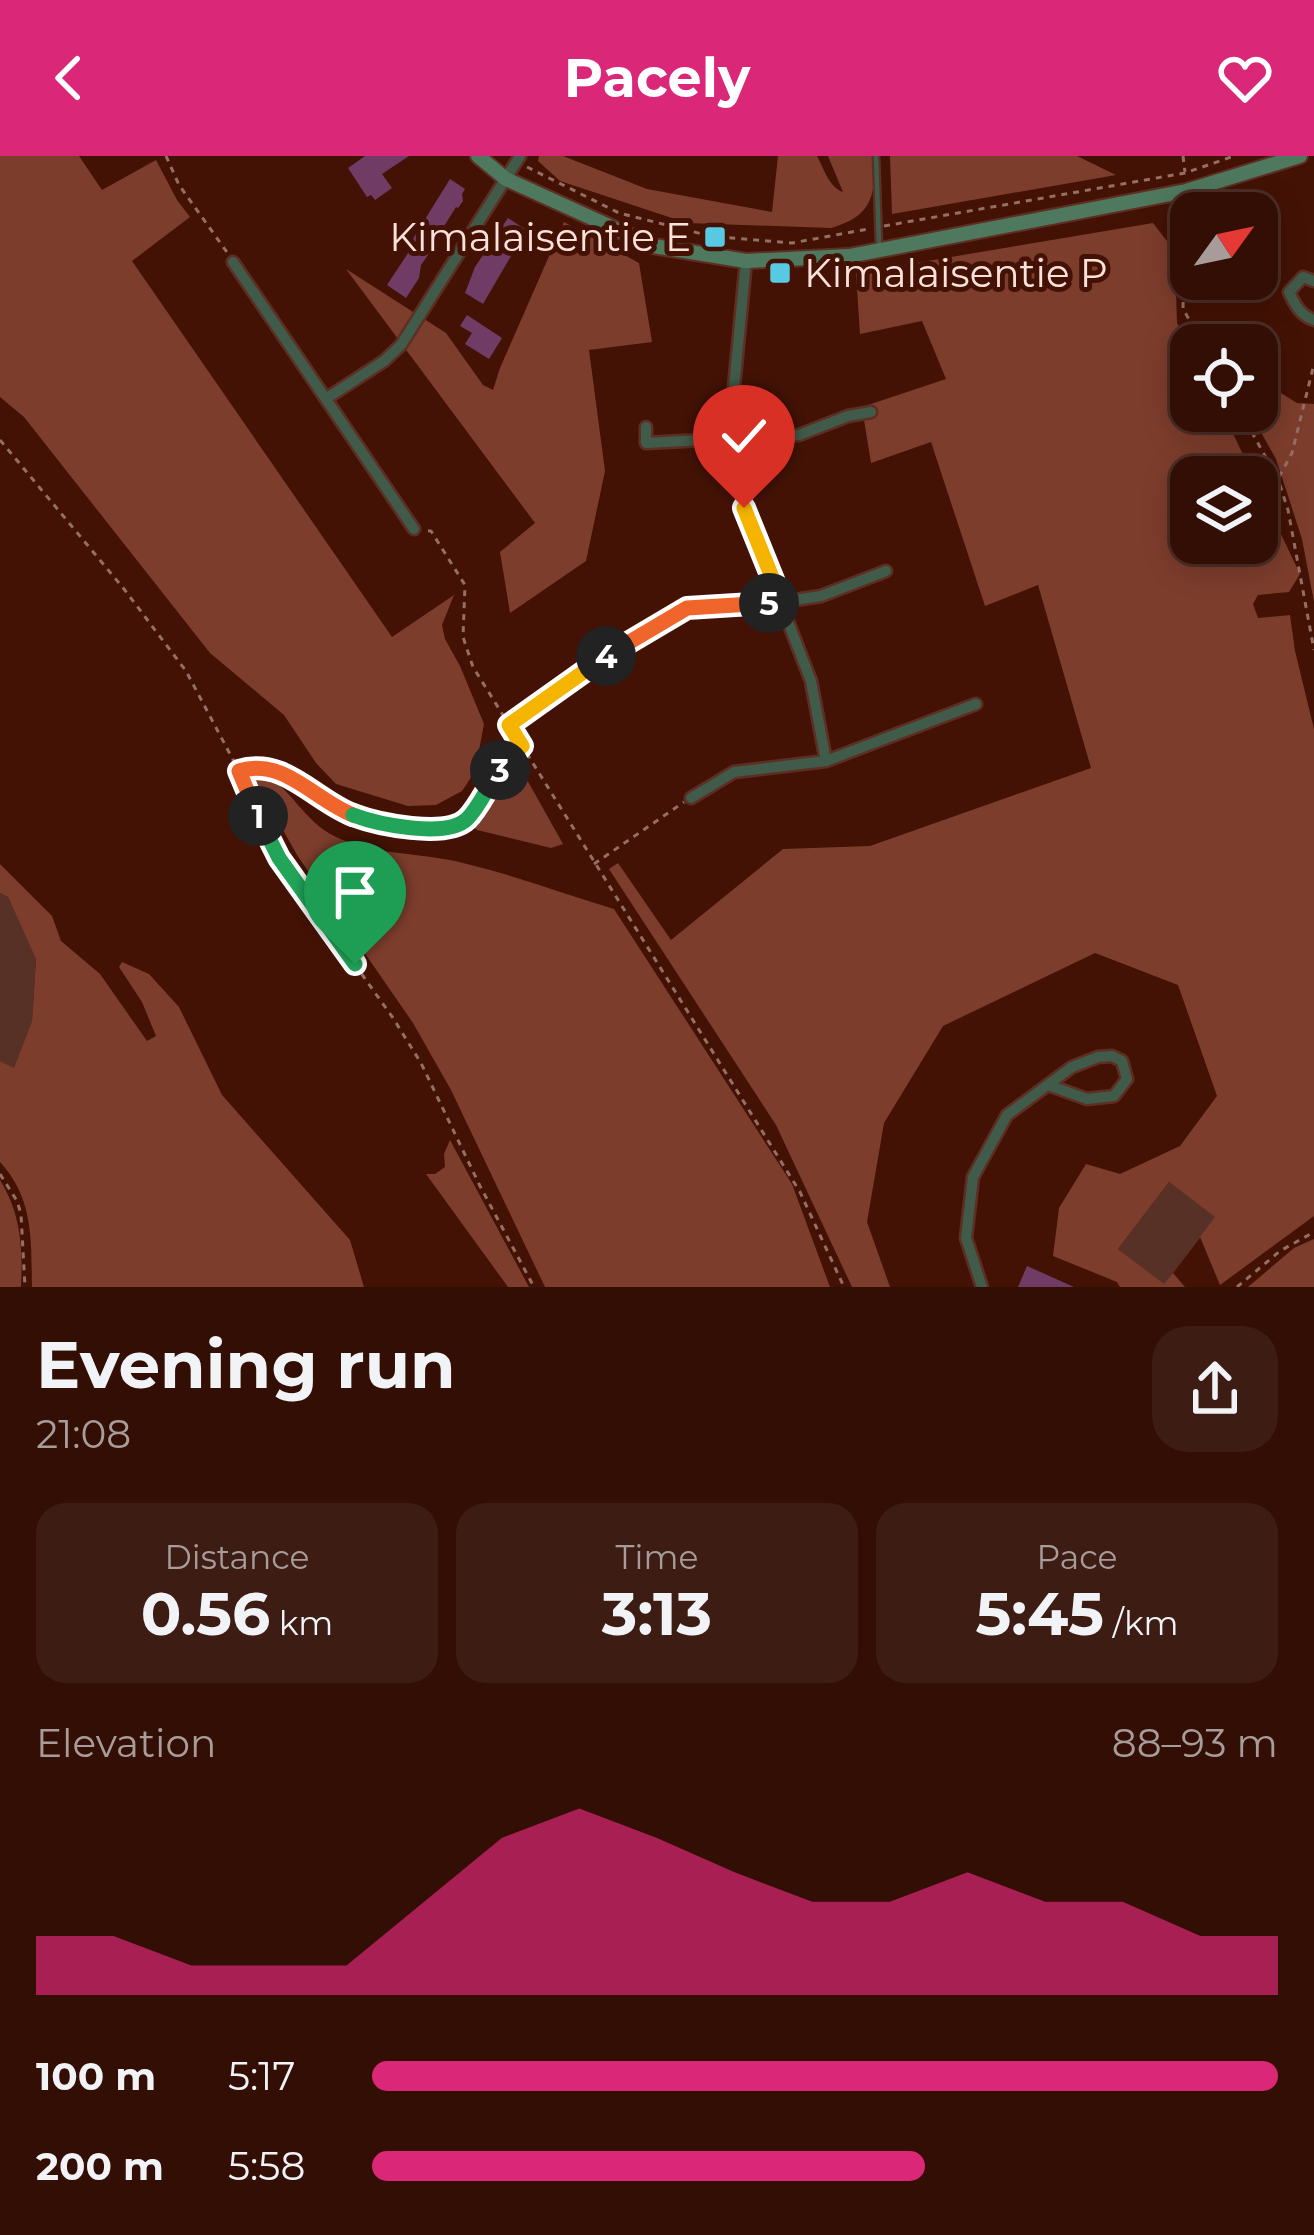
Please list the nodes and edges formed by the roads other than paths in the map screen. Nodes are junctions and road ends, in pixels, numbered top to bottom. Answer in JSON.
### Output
{"nodes":[{"id":1,"x":478,"y":156,"type":"edge"},
{"id":2,"x":877,"y":156,"type":"edge"},
{"id":3,"x":1300,"y":156,"type":"edge"},
{"id":4,"x":519,"y":159,"type":"edge"},
{"id":5,"x":506,"y":179,"type":"junction"},
{"id":6,"x":879,"y":250,"type":"junction"},
{"id":7,"x":746,"y":261,"type":"junction"},
{"id":8,"x":233,"y":262,"type":"road end"},
{"id":9,"x":1314,"y":281,"type":"edge"},
{"id":10,"x":1314,"y":320,"type":"edge"},
{"id":11,"x":327,"y":398,"type":"junction"},
{"id":12,"x":871,"y":412,"type":"dead end"},
{"id":13,"x":646,"y":427,"type":"dead end"},
{"id":14,"x":728,"y":440,"type":"junction"},
{"id":15,"x":414,"y":530,"type":"road end"},
{"id":16,"x":886,"y":571,"type":"dead end"},
{"id":17,"x":782,"y":602,"type":"junction"},
{"id":18,"x":592,"y":666,"type":"road end"},
{"id":19,"x":976,"y":704,"type":"dead end"},
{"id":20,"x":826,"y":761,"type":"junction"},
{"id":21,"x":691,"y":798,"type":"road end"},
{"id":22,"x":1048,"y":1085,"type":"junction"},
{"id":23,"x":982,"y":1287,"type":"edge"}],
"edges":[{"from":1,"to":5,"type":"street"},
{"from":2,"to":6,"type":"lane"},
{"from":3,"to":6,"type":"street"},
{"from":4,"to":5,"type":"street"},
{"from":5,"to":7,"type":"street"},
{"from":5,"to":11,"type":"street"},
{"from":6,"to":7,"type":"street"},
{"from":7,"to":14,"type":"street"},
{"from":8,"to":11,"type":"street"},
{"from":9,"to":10,"type":"street"},
{"from":11,"to":15,"type":"street"},
{"from":12,"to":14,"type":"street"},
{"from":13,"to":14,"type":"street"},
{"from":14,"to":17,"type":"street"},
{"from":16,"to":17,"type":"street"},
{"from":17,"to":18,"type":"street"},
{"from":17,"to":20,"type":"street"},
{"from":19,"to":20,"type":"street"},
{"from":20,"to":21,"type":"street"},
{"from":22,"to":22,"type":"street"},
{"from":22,"to":23,"type":"street"}]}
